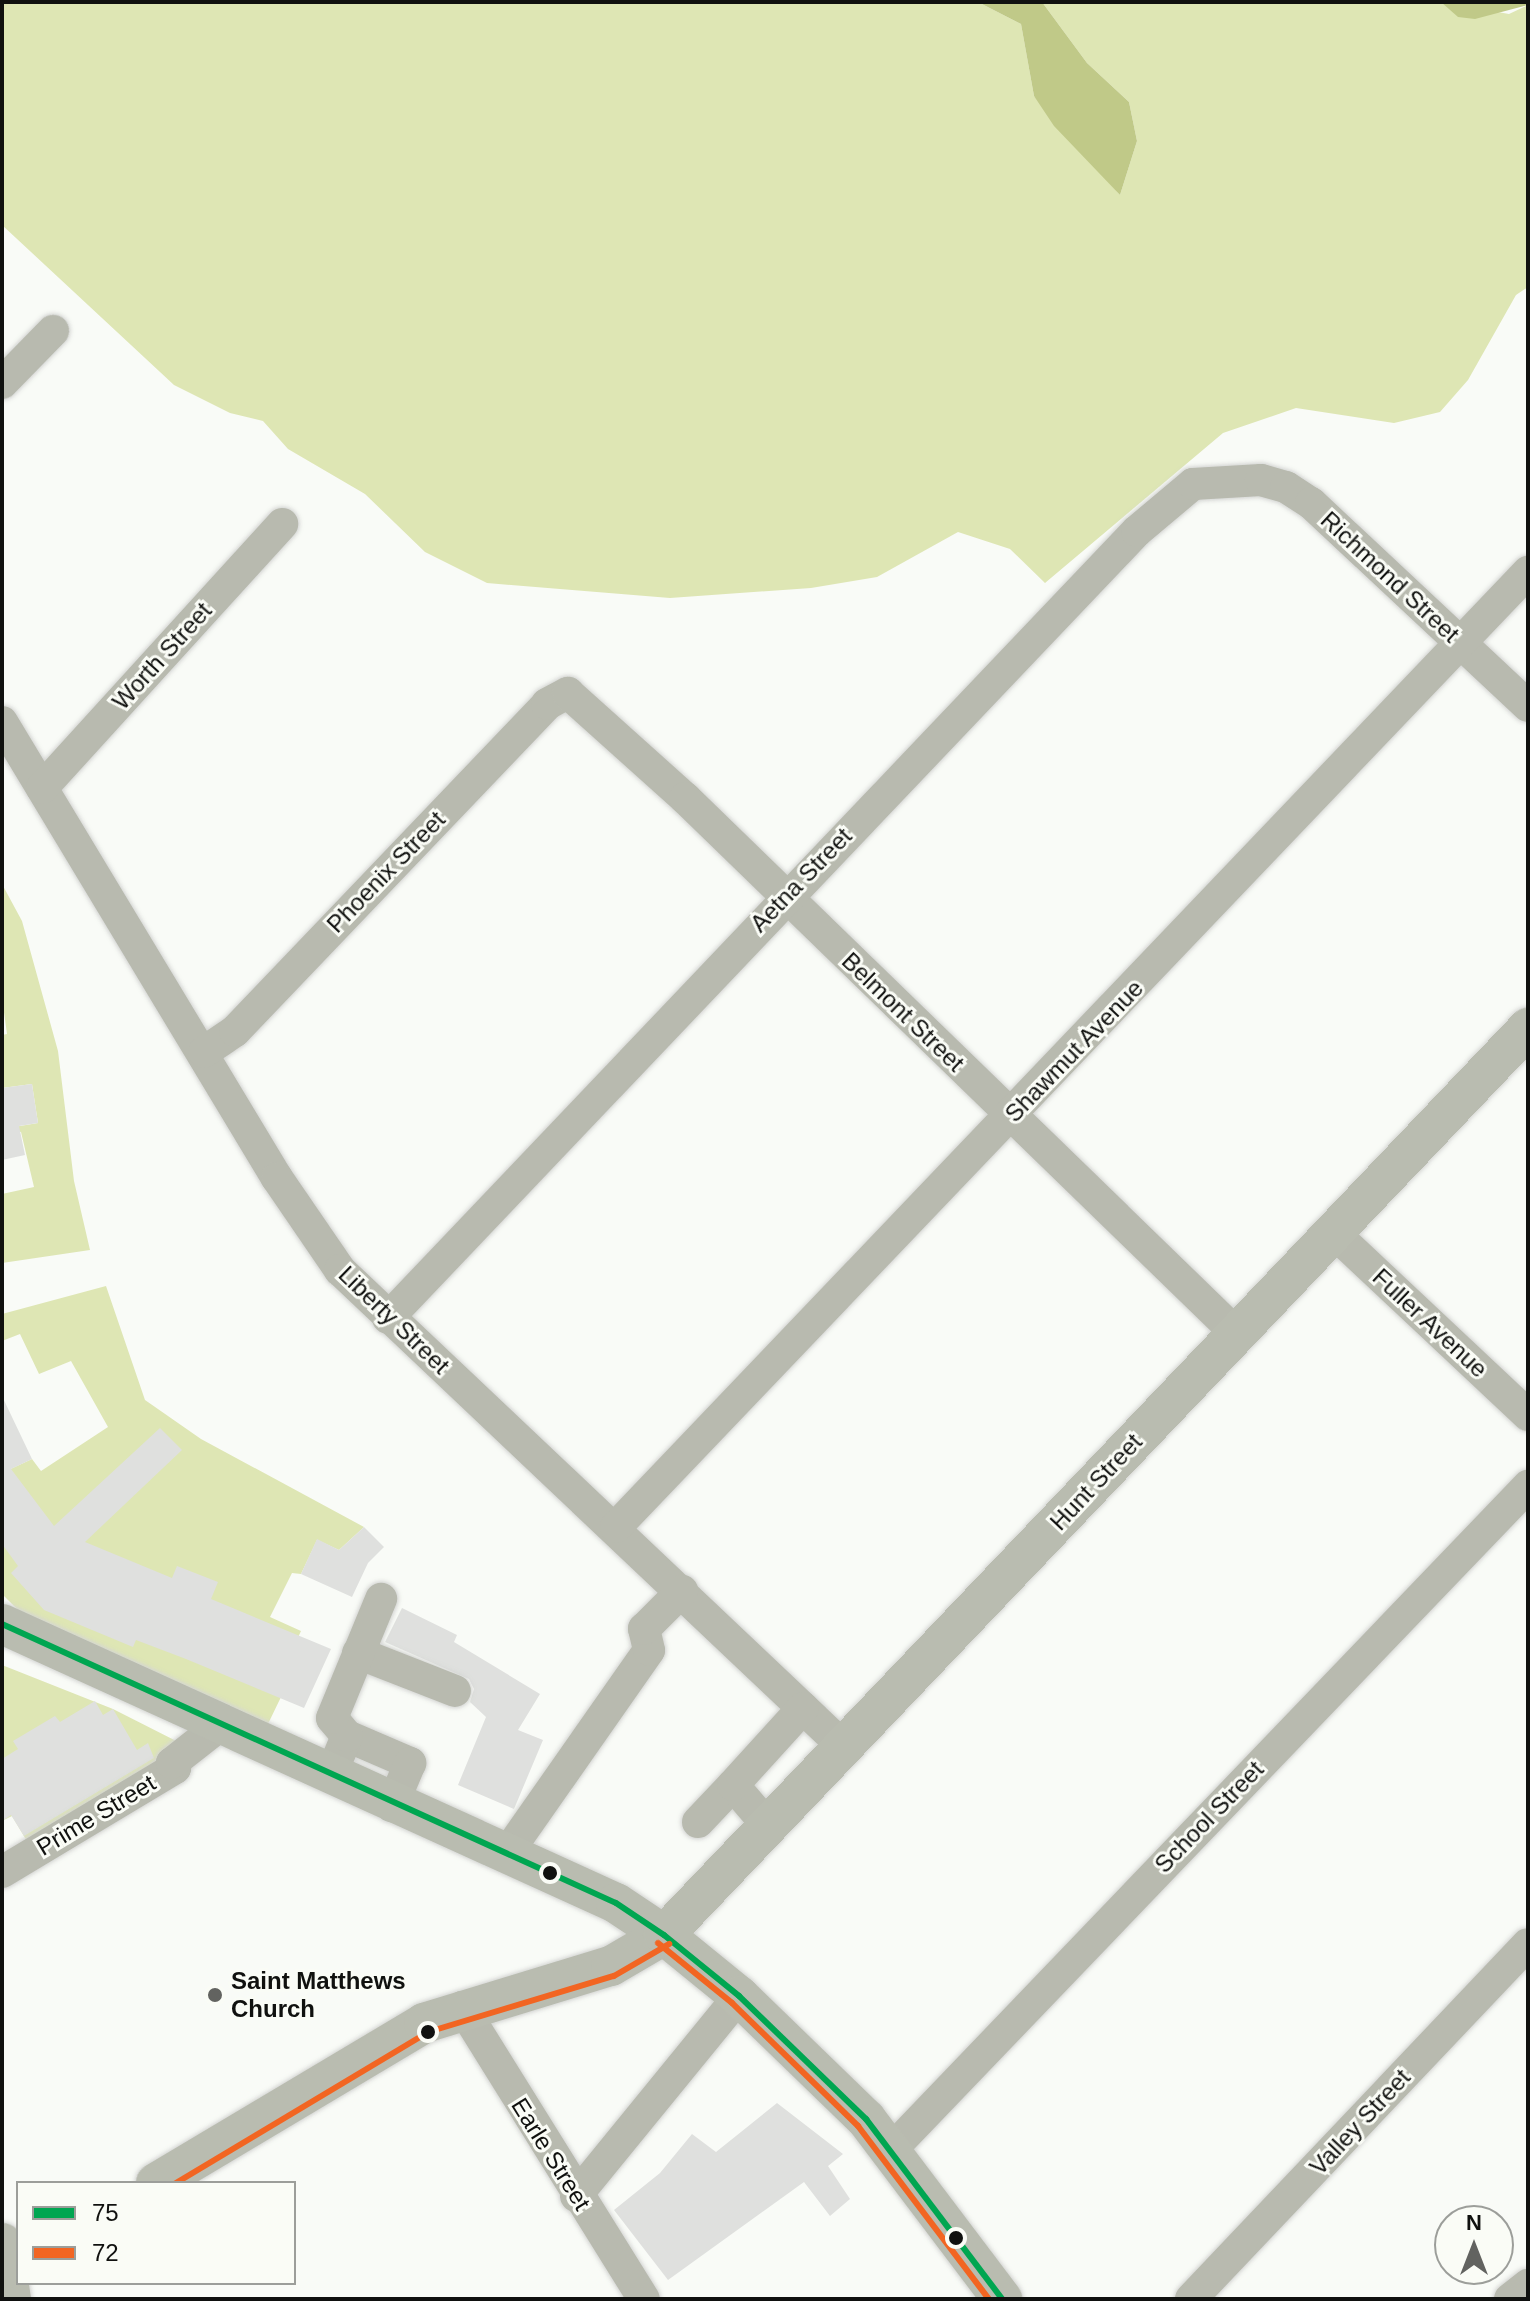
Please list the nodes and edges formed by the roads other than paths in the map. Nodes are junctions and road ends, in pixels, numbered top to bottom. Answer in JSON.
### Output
{"nodes":[{"id":1,"x":53,"y":331,"type":"dead end"},
{"id":2,"x":2,"y":383,"type":"edge"},
{"id":3,"x":1236,"y":479,"type":"joint"},
{"id":4,"x":282,"y":524,"type":"dead end"},
{"id":5,"x":1528,"y":572,"type":"edge"},
{"id":6,"x":1461,"y":642,"type":"junction"},
{"id":7,"x":568,"y":693,"type":"joint"},
{"id":8,"x":1528,"y":706,"type":"edge"},
{"id":9,"x":2,"y":722,"type":"edge"},
{"id":10,"x":42,"y":788,"type":"junction"},
{"id":11,"x":784,"y":897,"type":"junction"},
{"id":12,"x":1528,"y":1028,"type":"edge"},
{"id":13,"x":204,"y":1052,"type":"junction"},
{"id":14,"x":1012,"y":1116,"type":"junction"},
{"id":15,"x":1332,"y":1231,"type":"junction"},
{"id":16,"x":388,"y":1318,"type":"junction"},
{"id":17,"x":1237,"y":1334,"type":"junction"},
{"id":18,"x":1528,"y":1415,"type":"edge"},
{"id":19,"x":1528,"y":1486,"type":"edge"},
{"id":20,"x":616,"y":1527,"type":"junction"},
{"id":21,"x":682,"y":1591,"type":"junction"},
{"id":22,"x":381,"y":1599,"type":"dead end"},
{"id":23,"x":2,"y":1624,"type":"edge"},
{"id":24,"x":358,"y":1653,"type":"junction"},
{"id":25,"x":455,"y":1691,"type":"dead end"},
{"id":26,"x":803,"y":1708,"type":"junction"},
{"id":27,"x":219,"y":1726,"type":"junction"},
{"id":28,"x":347,"y":1736,"type":"junction"},
{"id":29,"x":844,"y":1747,"type":"junction"},
{"id":30,"x":330,"y":1777,"type":"junction"},
{"id":31,"x":733,"y":1785,"type":"junction"},
{"id":32,"x":392,"y":1806,"type":"junction"},
{"id":33,"x":698,"y":1822,"type":"dead end"},
{"id":34,"x":769,"y":1827,"type":"junction"},
{"id":35,"x":505,"y":1856,"type":"junction"},
{"id":36,"x":2,"y":1872,"type":"edge"},
{"id":37,"x":664,"y":1935,"type":"junction"},
{"id":38,"x":1528,"y":1944,"type":"edge"},
{"id":39,"x":739,"y":1996,"type":"junction"},
{"id":40,"x":462,"y":2007,"type":"junction"},
{"id":41,"x":892,"y":2149,"type":"junction"},
{"id":42,"x":159,"y":2181,"type":"edge"},
{"id":43,"x":576,"y":2196,"type":"junction"},
{"id":44,"x":1528,"y":2285,"type":"edge"},
{"id":45,"x":644,"y":2299,"type":"edge"},
{"id":46,"x":1002,"y":2299,"type":"edge"},
{"id":47,"x":1191,"y":2299,"type":"edge"},
{"id":48,"x":1510,"y":2299,"type":"edge"}],
"edges":[{"from":1,"to":2,"type":"street"},
{"from":3,"to":6,"type":"street","name":"Richmond Street"},
{"from":3,"to":11,"type":"street","name":"Aetna Street"},
{"from":4,"to":10,"type":"street","name":"Worth Street"},
{"from":5,"to":6,"type":"street","name":"Shawmut Avenue"},
{"from":6,"to":8,"type":"street","name":"Richmond Street"},
{"from":6,"to":14,"type":"street","name":"Shawmut Avenue"},
{"from":7,"to":11,"type":"street","name":"Belmont Street"},
{"from":7,"to":13,"type":"street","name":"Phoenix Street"},
{"from":9,"to":10,"type":"street","name":"Liberty Street"},
{"from":10,"to":13,"type":"street","name":"Liberty Street"},
{"from":11,"to":14,"type":"street","name":"Belmont Street"},
{"from":11,"to":16,"type":"street","name":"Aetna Street"},
{"from":12,"to":15,"type":"main road","name":"Hunt Street"},
{"from":13,"to":16,"type":"street","name":"Liberty Street"},
{"from":14,"to":17,"type":"street","name":"Belmont Street"},
{"from":14,"to":20,"type":"street","name":"Shawmut Avenue"},
{"from":15,"to":17,"type":"main road","name":"Hunt Street"},
{"from":15,"to":18,"type":"street","name":"Fuller Avenue"},
{"from":16,"to":20,"type":"street","name":"Liberty Street"},
{"from":17,"to":29,"type":"main road","name":"Hunt Street"},
{"from":19,"to":41,"type":"street","name":"School Street"},
{"from":20,"to":21,"type":"street","name":"Liberty Street"},
{"from":21,"to":26,"type":"street","name":"Liberty Street"},
{"from":21,"to":35,"type":"street"},
{"from":22,"to":24,"type":"street"},
{"from":23,"to":27,"type":"main road"},
{"from":24,"to":25,"type":"street"},
{"from":24,"to":28,"type":"street"},
{"from":26,"to":29,"type":"street","name":"Liberty Street"},
{"from":26,"to":31,"type":"street"},
{"from":27,"to":30,"type":"main road"},
{"from":27,"to":36,"type":"street","name":"Prime Street"},
{"from":28,"to":30,"type":"street"},
{"from":28,"to":32,"type":"street"},
{"from":29,"to":34,"type":"main road","name":"Hunt Street"},
{"from":30,"to":32,"type":"main road"},
{"from":31,"to":33,"type":"street"},
{"from":31,"to":34,"type":"street"},
{"from":32,"to":35,"type":"main road"},
{"from":34,"to":37,"type":"main road","name":"Hunt Street"},
{"from":35,"to":37,"type":"main road"},
{"from":37,"to":39,"type":"main road"},
{"from":37,"to":40,"type":"main road","name":"Hunt Street"},
{"from":38,"to":47,"type":"street","name":"Valley Street"},
{"from":39,"to":41,"type":"main road"},
{"from":39,"to":43,"type":"street"},
{"from":40,"to":42,"type":"main road","name":"Hunt Street"},
{"from":40,"to":43,"type":"street","name":"Earle Street"},
{"from":41,"to":46,"type":"main road"},
{"from":43,"to":45,"type":"street","name":"Earle Street"},
{"from":44,"to":48,"type":"street"}]}
